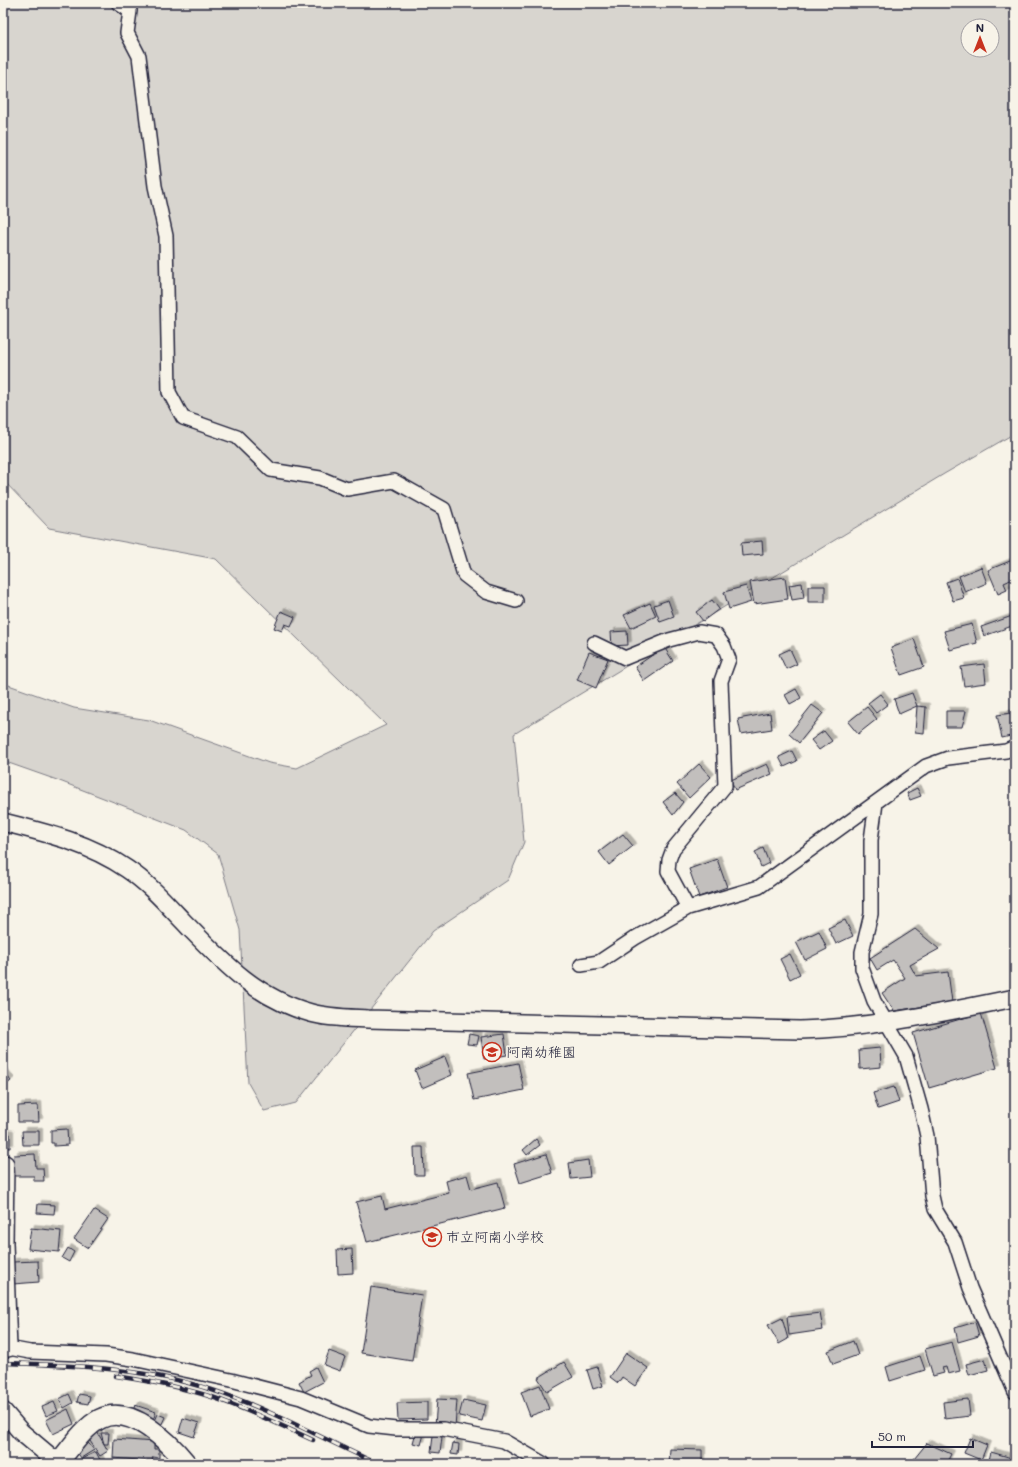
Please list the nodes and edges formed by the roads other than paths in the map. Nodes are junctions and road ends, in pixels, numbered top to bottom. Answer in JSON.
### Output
{"nodes":[{"id":1,"x":118,"y":3,"type":"edge"},
{"id":2,"x":516,"y":601,"type":"dead end"},
{"id":3,"x":594,"y":643,"type":"dead end"},
{"id":4,"x":1015,"y":747,"type":"edge"},
{"id":5,"x":876,"y":803,"type":"junction"},
{"id":6,"x":3,"y":822,"type":"edge"},
{"id":7,"x":688,"y":908,"type":"junction"},
{"id":8,"x":581,"y":965,"type":"dead end"},
{"id":9,"x":1015,"y":998,"type":"edge"},
{"id":10,"x":887,"y":1023,"type":"junction"},
{"id":11,"x":5,"y":1164,"type":"dead end"},
{"id":12,"x":6,"y":1348,"type":"edge"},
{"id":13,"x":1015,"y":1392,"type":"edge"},
{"id":14,"x":3,"y":1411,"type":"edge"},
{"id":15,"x":59,"y":1463,"type":"edge"},
{"id":16,"x":187,"y":1464,"type":"edge"},
{"id":17,"x":544,"y":1464,"type":"edge"}],
"edges":[{"from":1,"to":2,"type":"street"},
{"from":3,"to":7,"type":"street"},
{"from":4,"to":5,"type":"street"},
{"from":5,"to":7,"type":"street"},
{"from":5,"to":10,"type":"street"},
{"from":6,"to":10,"type":"street"},
{"from":7,"to":8,"type":"street"},
{"from":9,"to":10,"type":"street"},
{"from":10,"to":13,"type":"street"},
{"from":11,"to":12,"type":"street"},
{"from":12,"to":17,"type":"street"},
{"from":14,"to":15,"type":"street"},
{"from":15,"to":16,"type":"main road"}]}
